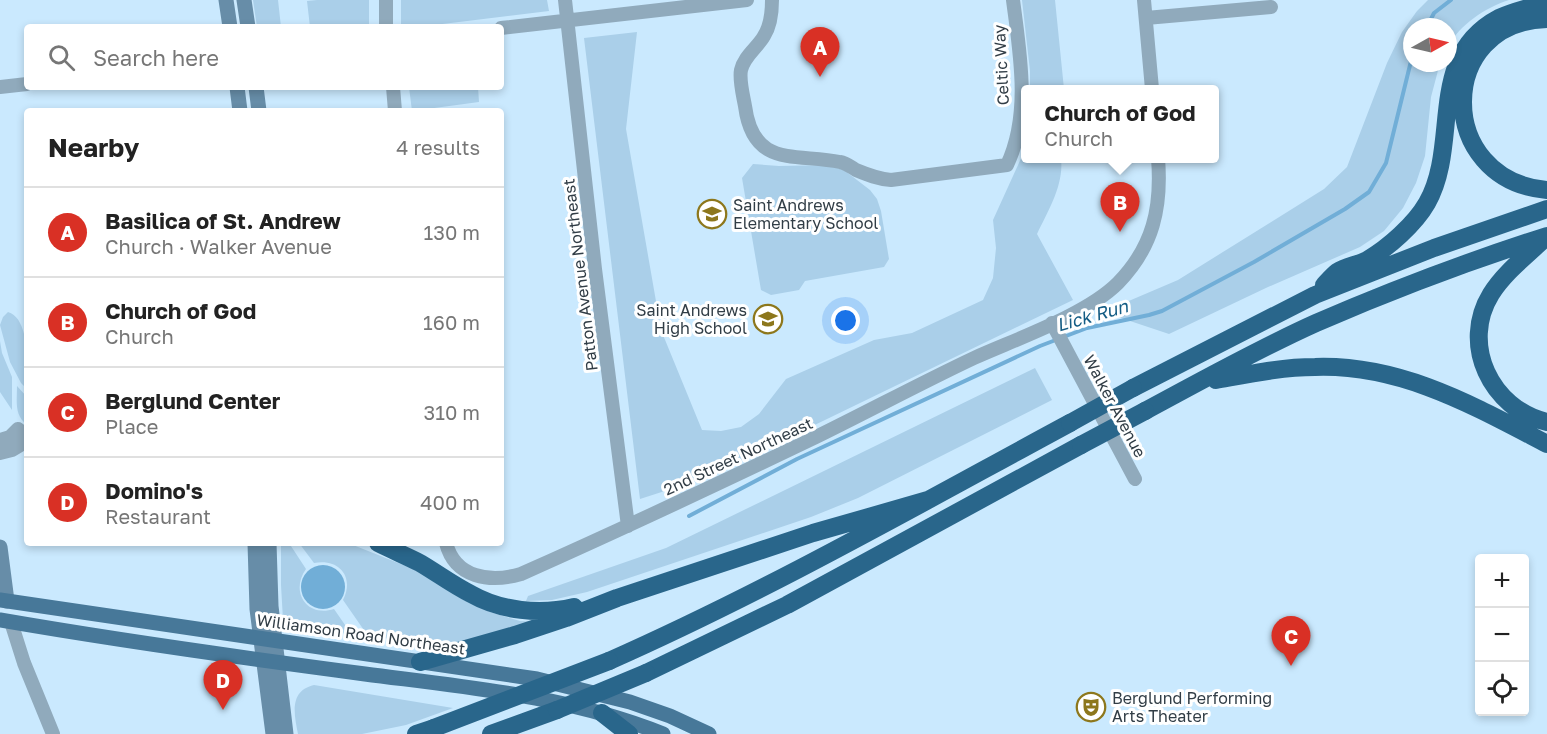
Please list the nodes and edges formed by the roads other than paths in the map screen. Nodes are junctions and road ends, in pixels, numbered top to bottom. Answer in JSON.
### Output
{"nodes":[{"id":1,"x":226,"y":0,"type":"edge"},
{"id":2,"x":244,"y":0,"type":"edge"},
{"id":3,"x":386,"y":0,"type":"edge"},
{"id":4,"x":565,"y":0,"type":"edge"},
{"id":5,"x":747,"y":0,"type":"edge"},
{"id":6,"x":772,"y":0,"type":"edge"},
{"id":7,"x":1013,"y":0,"type":"edge"},
{"id":8,"x":1144,"y":0,"type":"edge"},
{"id":9,"x":1547,"y":3,"type":"edge"},
{"id":10,"x":1271,"y":7,"type":"dead end"},
{"id":11,"x":1146,"y":18,"type":"junction"},
{"id":12,"x":1547,"y":19,"type":"edge"},
{"id":13,"x":567,"y":20,"type":"junction"},
{"id":14,"x":230,"y":24,"type":"edge"},
{"id":15,"x":248,"y":24,"type":"edge"},
{"id":16,"x":386,"y":24,"type":"edge"},
{"id":17,"x":504,"y":28,"type":"edge"},
{"id":18,"x":0,"y":84,"type":"edge"},
{"id":19,"x":24,"y":84,"type":"edge"},
{"id":20,"x":1152,"y":85,"type":"edge"},
{"id":21,"x":237,"y":90,"type":"edge"},
{"id":22,"x":256,"y":90,"type":"edge"},
{"id":23,"x":393,"y":90,"type":"edge"},
{"id":24,"x":240,"y":108,"type":"edge"},
{"id":25,"x":259,"y":108,"type":"edge"},
{"id":26,"x":395,"y":108,"type":"edge"},
{"id":27,"x":1158,"y":163,"type":"edge"},
{"id":28,"x":1547,"y":190,"type":"edge"},
{"id":29,"x":1547,"y":209,"type":"edge"},
{"id":30,"x":1547,"y":236,"type":"edge"},
{"id":31,"x":1315,"y":294,"type":"junction"},
{"id":32,"x":1060,"y":338,"type":"junction"},
{"id":33,"x":1196,"y":384,"type":"junction"},
{"id":34,"x":1547,"y":422,"type":"edge"},
{"id":35,"x":22,"y":432,"type":"edge"},
{"id":36,"x":0,"y":440,"type":"edge"},
{"id":37,"x":24,"y":443,"type":"edge"},
{"id":38,"x":1547,"y":444,"type":"edge"},
{"id":39,"x":0,"y":453,"type":"edge"},
{"id":40,"x":1135,"y":478,"type":"dead end"},
{"id":41,"x":928,"y":500,"type":"junction"},
{"id":42,"x":628,"y":526,"type":"junction"},
{"id":43,"x":255,"y":546,"type":"edge"},
{"id":44,"x":269,"y":546,"type":"edge"},
{"id":45,"x":384,"y":546,"type":"edge"},
{"id":46,"x":447,"y":546,"type":"edge"},
{"id":47,"x":0,"y":547,"type":"edge"},
{"id":48,"x":617,"y":598,"type":"junction"},
{"id":49,"x":3,"y":600,"type":"edge"},
{"id":50,"x":6,"y":621,"type":"edge"},
{"id":51,"x":268,"y":639,"type":"junction"},
{"id":52,"x":271,"y":661,"type":"junction"},
{"id":53,"x":420,"y":662,"type":"junction"},
{"id":54,"x":557,"y":710,"type":"junction"},
{"id":55,"x":602,"y":713,"type":"junction"},
{"id":56,"x":53,"y":734,"type":"edge"},
{"id":57,"x":273,"y":734,"type":"edge"},
{"id":58,"x":286,"y":734,"type":"edge"},
{"id":59,"x":416,"y":734,"type":"edge"},
{"id":60,"x":491,"y":734,"type":"edge"},
{"id":61,"x":534,"y":734,"type":"edge"},
{"id":62,"x":630,"y":734,"type":"edge"},
{"id":63,"x":663,"y":734,"type":"edge"},
{"id":64,"x":709,"y":734,"type":"edge"}],
"edges":[{"from":1,"to":14,"type":"main road"},
{"from":2,"to":15,"type":"main road"},
{"from":3,"to":16,"type":"street"},
{"from":4,"to":13,"type":"street","name":"Patton Avenue Northeast"},
{"from":5,"to":13,"type":"street"},
{"from":6,"to":7,"type":"street","name":"Celtic Way"},
{"from":8,"to":11,"type":"street"},
{"from":9,"to":31,"type":"highway"},
{"from":10,"to":11,"type":"street"},
{"from":11,"to":20,"type":"street"},
{"from":12,"to":28,"type":"highway"},
{"from":13,"to":17,"type":"street"},
{"from":13,"to":42,"type":"street","name":"Patton Avenue Northeast"},
{"from":18,"to":19,"type":"street"},
{"from":21,"to":24,"type":"main road"},
{"from":22,"to":25,"type":"main road"},
{"from":23,"to":26,"type":"street"},
{"from":27,"to":32,"type":"street","name":"2nd Street Northeast"},
{"from":29,"to":31,"type":"highway"},
{"from":30,"to":33,"type":"highway"},
{"from":30,"to":34,"type":"highway"},
{"from":31,"to":41,"type":"highway","bridge":true},
{"from":32,"to":40,"type":"street","name":"Walker Avenue"},
{"from":32,"to":42,"type":"street","name":"2nd Street Northeast"},
{"from":33,"to":38,"type":"highway"},
{"from":33,"to":54,"type":"highway","bridge":true},
{"from":35,"to":36,"type":"street"},
{"from":37,"to":39,"type":"street"},
{"from":41,"to":48,"type":"highway"},
{"from":41,"to":59,"type":"highway","bridge":true},
{"from":42,"to":46,"type":"street","name":"2nd Street Northeast"},
{"from":43,"to":51,"type":"main road"},
{"from":44,"to":51,"type":"main road"},
{"from":45,"to":48,"type":"highway"},
{"from":47,"to":49,"type":"main road"},
{"from":48,"to":53,"type":"highway"},
{"from":49,"to":51,"type":"main road","name":"Williamson Road Northeast"},
{"from":50,"to":52,"type":"main road"},
{"from":50,"to":56,"type":"street"},
{"from":51,"to":52,"type":"main road"},
{"from":51,"to":53,"type":"main road","name":"Williamson Road Northeast"},
{"from":52,"to":55,"type":"main road"},
{"from":52,"to":57,"type":"main road"},
{"from":52,"to":58,"type":"main road"},
{"from":53,"to":64,"type":"main road","name":"Williamson Road Northeast"},
{"from":54,"to":60,"type":"highway"},
{"from":54,"to":61,"type":"highway"},
{"from":55,"to":62,"type":"highway"},
{"from":55,"to":63,"type":"main road"}]}
